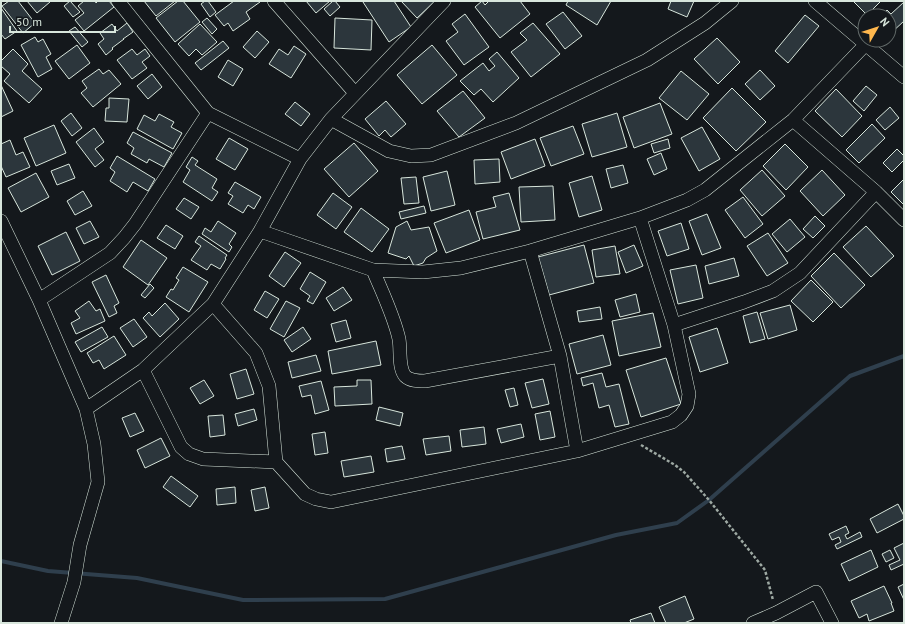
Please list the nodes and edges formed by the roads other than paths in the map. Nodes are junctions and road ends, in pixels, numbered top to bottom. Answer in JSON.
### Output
{"nodes":[{"id":1,"x":118,"y":1,"type":"edge"},
{"id":2,"x":274,"y":1,"type":"edge"},
{"id":3,"x":444,"y":1,"type":"edge"},
{"id":4,"x":732,"y":1,"type":"edge"},
{"id":5,"x":815,"y":1,"type":"edge"},
{"id":6,"x":857,"y":36,"type":"edge"},
{"id":7,"x":862,"y":48,"type":"edge"},
{"id":8,"x":871,"y":48,"type":"edge"},
{"id":9,"x":904,"y":76,"type":"edge"},
{"id":10,"x":355,"y":94,"type":"junction"},
{"id":11,"x":208,"y":113,"type":"junction"},
{"id":12,"x":331,"y":119,"type":"junction"},
{"id":13,"x":793,"y":120,"type":"junction"},
{"id":14,"x":300,"y":159,"type":"junction"},
{"id":15,"x":876,"y":192,"type":"junction"},
{"id":16,"x":640,"y":218,"type":"junction"},
{"id":17,"x":1,"y":220,"type":"edge"},
{"id":18,"x":904,"y":220,"type":"edge"},
{"id":19,"x":260,"y":230,"type":"junction"},
{"id":20,"x":530,"y":251,"type":"junction"},
{"id":21,"x":373,"y":270,"type":"junction"},
{"id":22,"x":39,"y":300,"type":"junction"},
{"id":23,"x":213,"y":304,"type":"junction"},
{"id":24,"x":674,"y":325,"type":"junction"},
{"id":25,"x":560,"y":356,"type":"junction"},
{"id":26,"x":144,"y":370,"type":"junction"},
{"id":27,"x":86,"y":409,"type":"junction"},
{"id":28,"x":577,"y":450,"type":"junction"},
{"id":29,"x":276,"y":462,"type":"junction"},
{"id":30,"x":61,"y":623,"type":"edge"},
{"id":31,"x":753,"y":623,"type":"edge"},
{"id":32,"x":832,"y":623,"type":"edge"}],
"edges":[{"from":1,"to":11,"type":"street"},
{"from":2,"to":10,"type":"street"},
{"from":3,"to":10,"type":"street"},
{"from":4,"to":12,"type":"street"},
{"from":5,"to":6,"type":"street"},
{"from":7,"to":13,"type":"street"},
{"from":8,"to":9,"type":"street"},
{"from":10,"to":12,"type":"street"},
{"from":11,"to":14,"type":"street"},
{"from":11,"to":22,"type":"street"},
{"from":12,"to":14,"type":"street"},
{"from":13,"to":15,"type":"street"},
{"from":13,"to":16,"type":"street"},
{"from":14,"to":19,"type":"street"},
{"from":15,"to":18,"type":"street"},
{"from":15,"to":24,"type":"street"},
{"from":16,"to":20,"type":"street"},
{"from":16,"to":24,"type":"street"},
{"from":17,"to":22,"type":"street"},
{"from":19,"to":21,"type":"street"},
{"from":19,"to":23,"type":"street"},
{"from":20,"to":21,"type":"street"},
{"from":20,"to":25,"type":"street"},
{"from":21,"to":25,"type":"street"},
{"from":22,"to":27,"type":"street"},
{"from":23,"to":26,"type":"street"},
{"from":23,"to":29,"type":"street"},
{"from":24,"to":28,"type":"street"},
{"from":25,"to":28,"type":"street"},
{"from":26,"to":27,"type":"street"},
{"from":26,"to":29,"type":"street"},
{"from":27,"to":30,"type":"street"},
{"from":28,"to":29,"type":"street"},
{"from":31,"to":32,"type":"street"}]}
